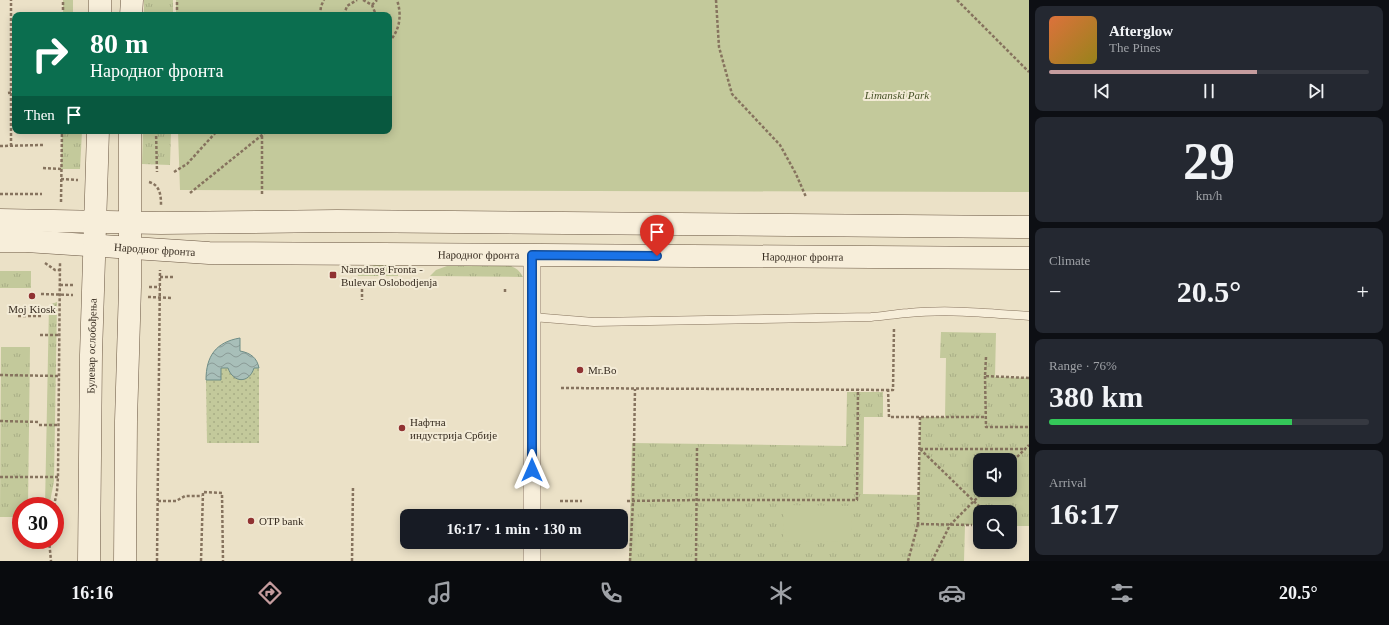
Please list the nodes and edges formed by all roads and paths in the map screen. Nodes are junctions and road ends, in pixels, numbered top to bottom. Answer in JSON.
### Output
{"nodes":[{"id":1,"x":11,"y":0,"type":"edge"},
{"id":2,"x":63,"y":0,"type":"edge"},
{"id":3,"x":100,"y":0,"type":"edge"},
{"id":4,"x":132,"y":0,"type":"edge"},
{"id":5,"x":177,"y":0,"type":"edge"},
{"id":6,"x":324,"y":0,"type":"edge"},
{"id":7,"x":357,"y":0,"type":"edge"},
{"id":8,"x":363,"y":0,"type":"edge"},
{"id":9,"x":377,"y":0,"type":"edge"},
{"id":10,"x":397,"y":0,"type":"edge"},
{"id":11,"x":716,"y":0,"type":"edge"},
{"id":12,"x":957,"y":0,"type":"edge"},
{"id":13,"x":372,"y":4,"type":"junction"},
{"id":14,"x":63,"y":12,"type":"edge"},
{"id":15,"x":100,"y":12,"type":"edge"},
{"id":16,"x":131,"y":12,"type":"edge"},
{"id":17,"x":177,"y":12,"type":"edge"},
{"id":18,"x":320,"y":12,"type":"edge"},
{"id":19,"x":345,"y":12,"type":"edge"},
{"id":20,"x":375,"y":12,"type":"edge"},
{"id":21,"x":392,"y":37,"type":"edge"},
{"id":22,"x":1029,"y":72,"type":"edge"},
{"id":23,"x":9,"y":92,"type":"joint"},
{"id":24,"x":62,"y":134,"type":"edge"},
{"id":25,"x":98,"y":134,"type":"edge"},
{"id":26,"x":130,"y":134,"type":"edge"},
{"id":27,"x":156,"y":134,"type":"edge"},
{"id":28,"x":214,"y":134,"type":"edge"},
{"id":29,"x":262,"y":136,"type":"joint"},
{"id":30,"x":43,"y":145,"type":"dead end"},
{"id":31,"x":0,"y":146,"type":"edge"},
{"id":32,"x":11,"y":146,"type":"junction"},
{"id":33,"x":43,"y":168,"type":"dead end"},
{"id":34,"x":61,"y":169,"type":"junction"},
{"id":35,"x":156,"y":172,"type":"dead end"},
{"id":36,"x":174,"y":172,"type":"dead end"},
{"id":37,"x":190,"y":193,"type":"dead end"},
{"id":38,"x":0,"y":194,"type":"edge"},
{"id":39,"x":42,"y":194,"type":"dead end"},
{"id":40,"x":262,"y":195,"type":"dead end"},
{"id":41,"x":806,"y":197,"type":"dead end"},
{"id":42,"x":0,"y":220,"type":"edge"},
{"id":43,"x":61,"y":222,"type":"junction"},
{"id":44,"x":95,"y":222,"type":"junction"},
{"id":45,"x":130,"y":222,"type":"junction"},
{"id":46,"x":1029,"y":226,"type":"edge"},
{"id":47,"x":0,"y":241,"type":"edge"},
{"id":48,"x":61,"y":244,"type":"junction"},
{"id":49,"x":94,"y":246,"type":"junction"},
{"id":50,"x":130,"y":248,"type":"junction"},
{"id":51,"x":532,"y":255,"type":"junction"},
{"id":52,"x":1029,"y":258,"type":"edge"},
{"id":53,"x":173,"y":277,"type":"dead end"},
{"id":54,"x":362,"y":279,"type":"dead end"},
{"id":55,"x":505,"y":289,"type":"dead end"},
{"id":56,"x":505,"y":293,"type":"dead end"},
{"id":57,"x":362,"y":300,"type":"dead end"},
{"id":58,"x":18,"y":316,"type":"dead end"},
{"id":59,"x":40,"y":316,"type":"dead end"},
{"id":60,"x":1029,"y":316,"type":"edge"},
{"id":61,"x":532,"y":317,"type":"junction"},
{"id":62,"x":894,"y":325,"type":"dead end"},
{"id":63,"x":40,"y":335,"type":"dead end"},
{"id":64,"x":60,"y":335,"type":"junction"},
{"id":65,"x":986,"y":357,"type":"dead end"},
{"id":66,"x":0,"y":375,"type":"edge"},
{"id":67,"x":60,"y":376,"type":"junction"},
{"id":68,"x":985,"y":376,"type":"junction"},
{"id":69,"x":1029,"y":378,"type":"edge"},
{"id":70,"x":561,"y":388,"type":"dead end"},
{"id":71,"x":635,"y":389,"type":"junction"},
{"id":72,"x":888,"y":389,"type":"junction"},
{"id":73,"x":858,"y":390,"type":"junction"},
{"id":74,"x":920,"y":417,"type":"junction"},
{"id":75,"x":986,"y":417,"type":"junction"},
{"id":76,"x":0,"y":421,"type":"edge"},
{"id":77,"x":59,"y":425,"type":"junction"},
{"id":78,"x":1029,"y":427,"type":"edge"},
{"id":79,"x":1029,"y":445,"type":"edge"},
{"id":80,"x":697,"y":448,"type":"dead end"},
{"id":81,"x":1026,"y":448,"type":"junction"},
{"id":82,"x":920,"y":449,"type":"junction"},
{"id":83,"x":1017,"y":457,"type":"edge"},
{"id":84,"x":0,"y":477,"type":"edge"},
{"id":85,"x":58,"y":478,"type":"junction"},
{"id":86,"x":353,"y":486,"type":"dead end"},
{"id":87,"x":202,"y":496,"type":"junction"},
{"id":88,"x":56,"y":497,"type":"edge"},
{"id":89,"x":978,"y":497,"type":"edge"},
{"id":90,"x":697,"y":500,"type":"junction"},
{"id":91,"x":158,"y":501,"type":"junction"},
{"id":92,"x":560,"y":501,"type":"dead end"},
{"id":93,"x":582,"y":501,"type":"dead end"},
{"id":94,"x":627,"y":501,"type":"dead end"},
{"id":95,"x":974,"y":501,"type":"junction"},
{"id":96,"x":633,"y":502,"type":"junction"},
{"id":97,"x":978,"y":505,"type":"edge"},
{"id":98,"x":532,"y":509,"type":"edge"},
{"id":99,"x":918,"y":524,"type":"junction"},
{"id":100,"x":950,"y":525,"type":"junction"},
{"id":101,"x":972,"y":525,"type":"dead end"},
{"id":102,"x":50,"y":549,"type":"edge"},
{"id":103,"x":532,"y":549,"type":"edge"},
{"id":104,"x":51,"y":561,"type":"edge"},
{"id":105,"x":88,"y":561,"type":"edge"},
{"id":106,"x":125,"y":561,"type":"edge"},
{"id":107,"x":157,"y":561,"type":"edge"},
{"id":108,"x":201,"y":561,"type":"edge"},
{"id":109,"x":223,"y":561,"type":"edge"},
{"id":110,"x":352,"y":561,"type":"edge"},
{"id":111,"x":532,"y":561,"type":"edge"},
{"id":112,"x":630,"y":561,"type":"edge"},
{"id":113,"x":696,"y":561,"type":"edge"},
{"id":114,"x":908,"y":561,"type":"edge"},
{"id":115,"x":932,"y":561,"type":"edge"}],
"edges":[{"from":1,"to":23,"type":"path"},
{"from":2,"to":14,"type":"path"},
{"from":3,"to":15,"type":"street"},
{"from":4,"to":16,"type":"street"},
{"from":5,"to":17,"type":"path"},
{"from":6,"to":18,"type":"path"},
{"from":7,"to":19,"type":"path"},
{"from":8,"to":13,"type":"path"},
{"from":9,"to":13,"type":"path"},
{"from":10,"to":21,"type":"path"},
{"from":11,"to":41,"type":"path"},
{"from":12,"to":22,"type":"path"},
{"from":13,"to":20,"type":"path"},
{"from":23,"to":32,"type":"path"},
{"from":24,"to":34,"type":"path"},
{"from":25,"to":44,"type":"street","name":"Булевар ослобођења"},
{"from":26,"to":45,"type":"street"},
{"from":27,"to":35,"type":"path"},
{"from":28,"to":36,"type":"path"},
{"from":29,"to":37,"type":"path"},
{"from":29,"to":40,"type":"path"},
{"from":30,"to":32,"type":"path"},
{"from":31,"to":32,"type":"path"},
{"from":33,"to":34,"type":"path"},
{"from":34,"to":43,"type":"path"},
{"from":38,"to":39,"type":"path"},
{"from":42,"to":43,"type":"street"},
{"from":43,"to":44,"type":"street"},
{"from":44,"to":45,"type":"street"},
{"from":44,"to":49,"type":"street","name":"Булевар ослобођења"},
{"from":45,"to":46,"type":"street"},
{"from":45,"to":50,"type":"street"},
{"from":47,"to":48,"type":"street","name":"Народног фронта"},
{"from":48,"to":49,"type":"street","name":"Народног фронта"},
{"from":48,"to":64,"type":"path"},
{"from":49,"to":50,"type":"street","name":"Народног фронта"},
{"from":49,"to":105,"type":"street","name":"Булевар ослобођења"},
{"from":50,"to":51,"type":"street","name":"Народног фронта"},
{"from":50,"to":106,"type":"street"},
{"from":51,"to":52,"type":"street","name":"Народног фронта"},
{"from":51,"to":61,"type":"street"},
{"from":53,"to":91,"type":"path"},
{"from":54,"to":57,"type":"path"},
{"from":55,"to":56,"type":"path"},
{"from":58,"to":59,"type":"path"},
{"from":60,"to":61,"type":"lane"},
{"from":61,"to":98,"type":"street"},
{"from":62,"to":72,"type":"path"},
{"from":63,"to":64,"type":"path"},
{"from":64,"to":67,"type":"path"},
{"from":65,"to":68,"type":"path"},
{"from":66,"to":67,"type":"path"},
{"from":67,"to":77,"type":"path"},
{"from":68,"to":69,"type":"path"},
{"from":68,"to":75,"type":"path"},
{"from":70,"to":71,"type":"path"},
{"from":71,"to":73,"type":"path"},
{"from":71,"to":96,"type":"path"},
{"from":72,"to":73,"type":"path"},
{"from":72,"to":74,"type":"path"},
{"from":73,"to":90,"type":"path"},
{"from":74,"to":75,"type":"path"},
{"from":74,"to":82,"type":"path"},
{"from":75,"to":78,"type":"path"},
{"from":76,"to":77,"type":"path"},
{"from":77,"to":85,"type":"path"},
{"from":79,"to":81,"type":"path"},
{"from":80,"to":90,"type":"path"},
{"from":81,"to":82,"type":"path"},
{"from":81,"to":83,"type":"path"},
{"from":82,"to":95,"type":"path"},
{"from":82,"to":99,"type":"path"},
{"from":84,"to":85,"type":"path"},
{"from":85,"to":88,"type":"path"},
{"from":86,"to":110,"type":"path"},
{"from":87,"to":91,"type":"path"},
{"from":87,"to":108,"type":"path"},
{"from":87,"to":109,"type":"path"},
{"from":89,"to":95,"type":"path"},
{"from":90,"to":96,"type":"path"},
{"from":90,"to":113,"type":"path"},
{"from":91,"to":107,"type":"path"},
{"from":92,"to":93,"type":"path"},
{"from":94,"to":96,"type":"path"},
{"from":95,"to":97,"type":"path"},
{"from":95,"to":100,"type":"path"},
{"from":96,"to":112,"type":"path"},
{"from":99,"to":100,"type":"path"},
{"from":99,"to":114,"type":"path"},
{"from":100,"to":101,"type":"path"},
{"from":100,"to":115,"type":"path"},
{"from":102,"to":104,"type":"path"},
{"from":103,"to":111,"type":"street"}]}
